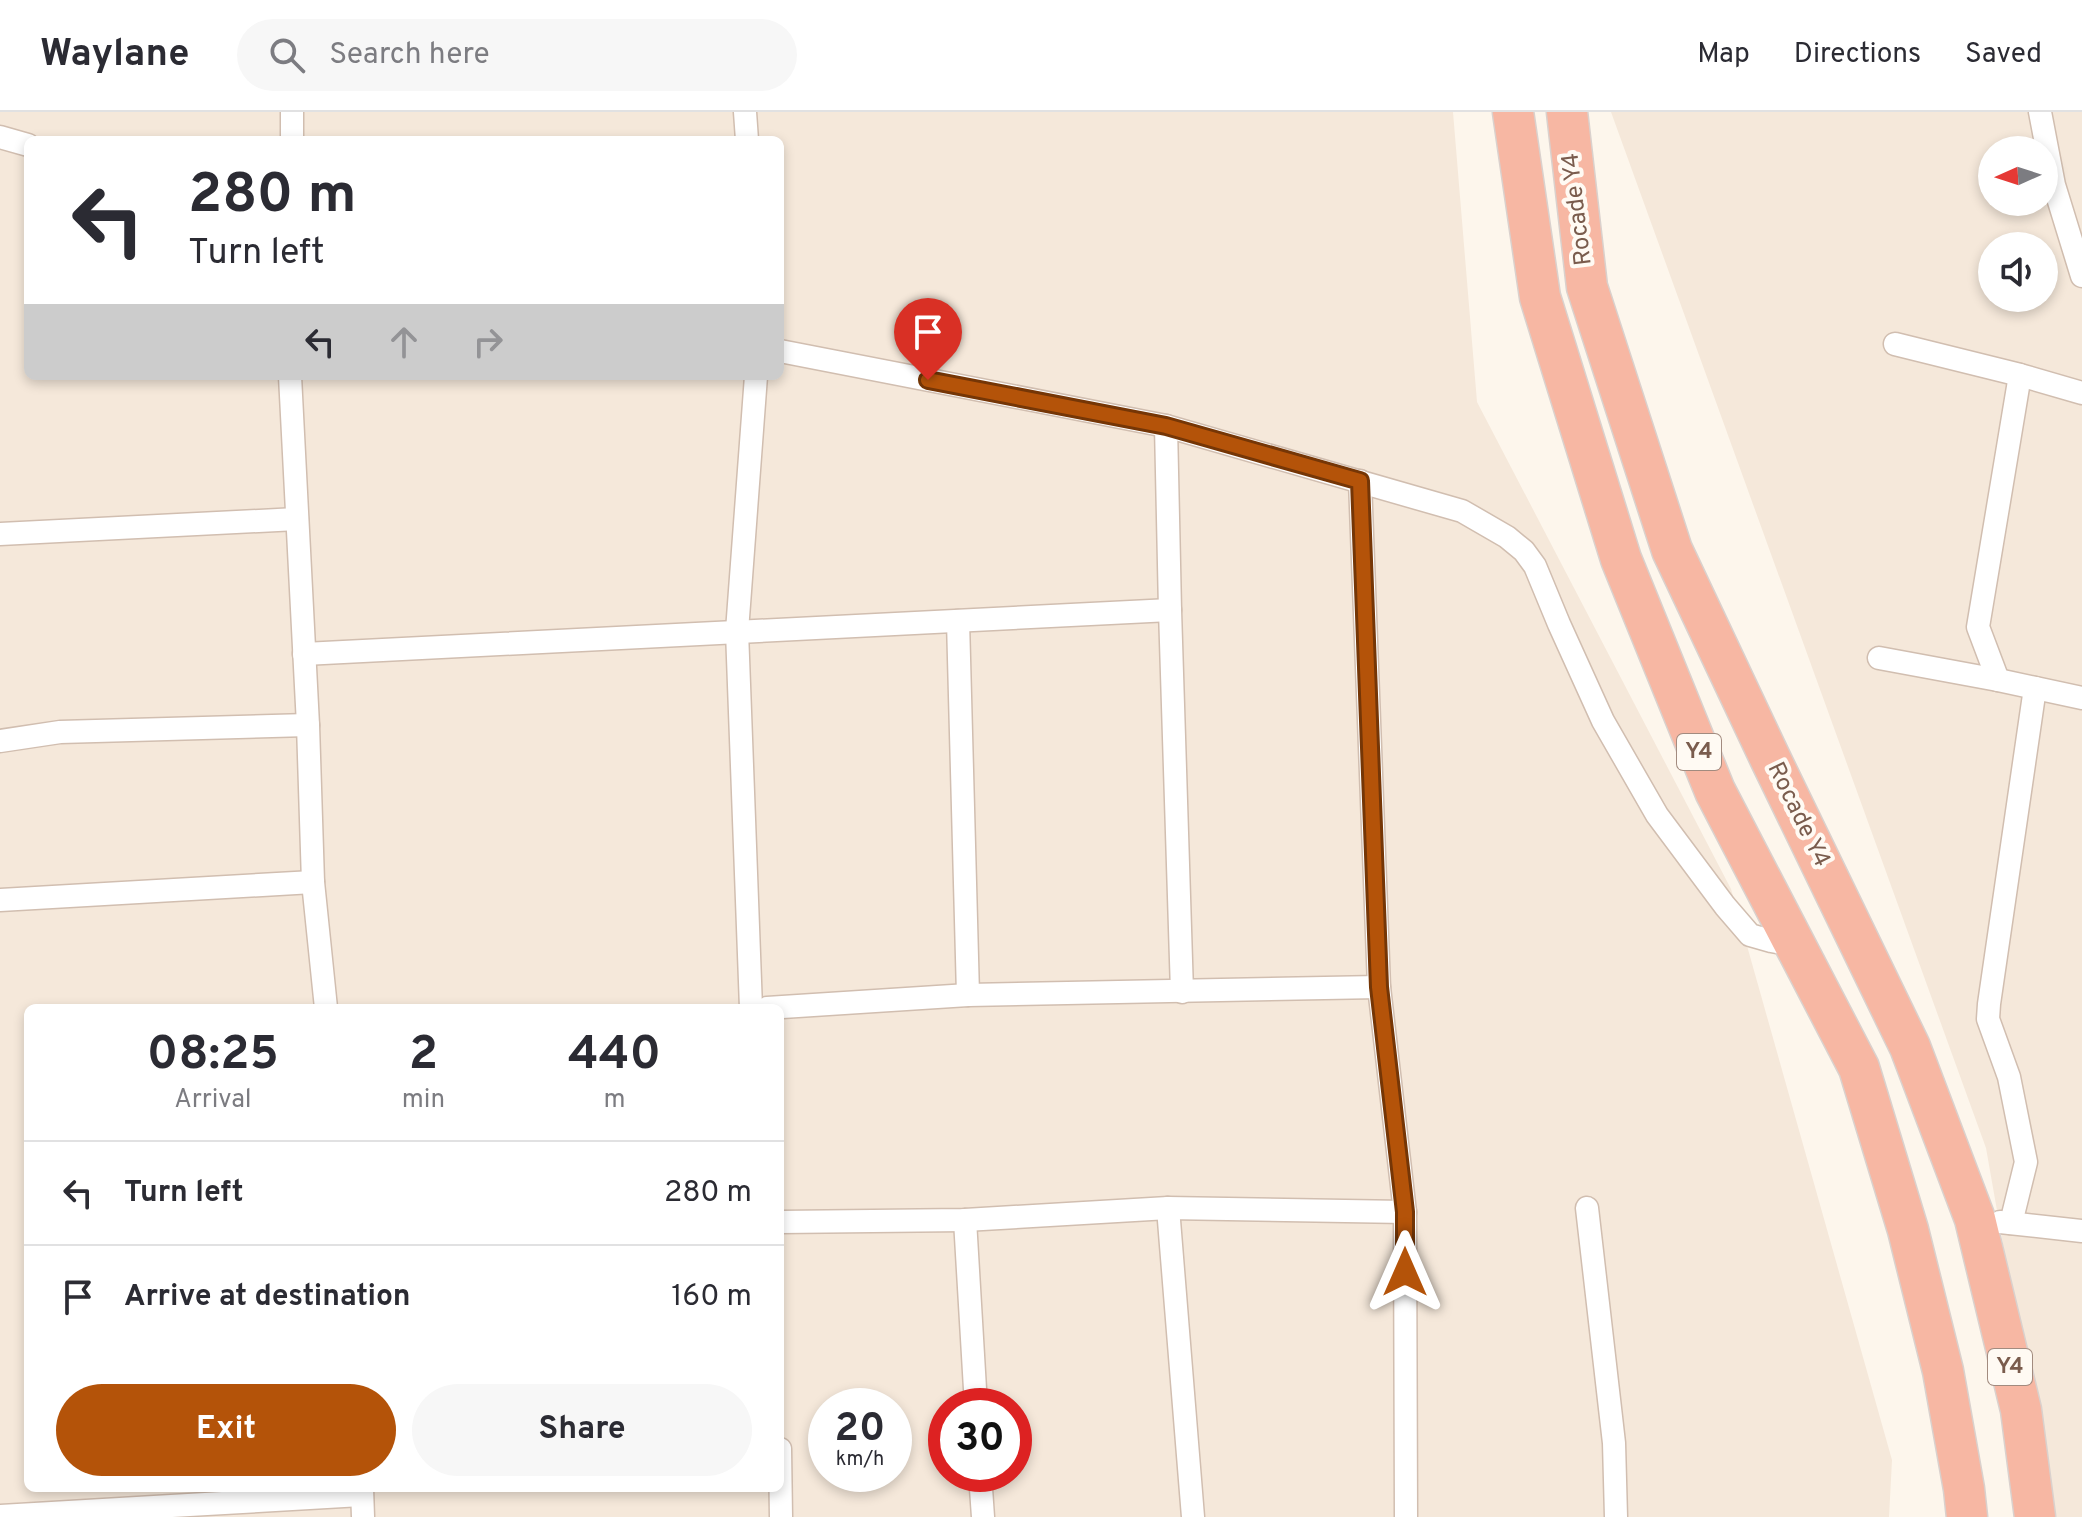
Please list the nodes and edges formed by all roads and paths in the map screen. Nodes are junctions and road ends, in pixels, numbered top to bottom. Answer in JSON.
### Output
{"nodes":[{"id":1,"x":292,"y":112,"type":"edge"},
{"id":2,"x":745,"y":112,"type":"edge"},
{"id":3,"x":1513,"y":112,"type":"edge"},
{"id":4,"x":1567,"y":112,"type":"edge"},
{"id":5,"x":2040,"y":112,"type":"edge"},
{"id":6,"x":292,"y":136,"type":"edge"},
{"id":7,"x":747,"y":136,"type":"edge"},
{"id":8,"x":0,"y":137,"type":"edge"},
{"id":9,"x":24,"y":144,"type":"edge"},
{"id":10,"x":2082,"y":276,"type":"edge"},
{"id":11,"x":1895,"y":344,"type":"dead end"},
{"id":12,"x":784,"y":352,"type":"edge"},
{"id":13,"x":2020,"y":375,"type":"junction"},
{"id":14,"x":290,"y":380,"type":"edge"},
{"id":15,"x":756,"y":380,"type":"edge"},
{"id":16,"x":2082,"y":393,"type":"edge"},
{"id":17,"x":1166,"y":426,"type":"junction"},
{"id":18,"x":1360,"y":481,"type":"junction"},
{"id":19,"x":297,"y":519,"type":"junction"},
{"id":20,"x":0,"y":534,"type":"edge"},
{"id":21,"x":1170,"y":610,"type":"junction"},
{"id":22,"x":958,"y":621,"type":"junction"},
{"id":23,"x":737,"y":631,"type":"junction"},
{"id":24,"x":304,"y":654,"type":"junction"},
{"id":25,"x":1879,"y":658,"type":"dead end"},
{"id":26,"x":1998,"y":680,"type":"junction"},
{"id":27,"x":2035,"y":688,"type":"junction"},
{"id":28,"x":2082,"y":698,"type":"edge"},
{"id":29,"x":308,"y":725,"type":"junction"},
{"id":30,"x":0,"y":741,"type":"edge"},
{"id":31,"x":313,"y":882,"type":"junction"},
{"id":32,"x":0,"y":900,"type":"edge"},
{"id":33,"x":1795,"y":945,"type":"junction"},
{"id":34,"x":1379,"y":987,"type":"junction"},
{"id":35,"x":1182,"y":992,"type":"junction"},
{"id":36,"x":968,"y":995,"type":"junction"},
{"id":37,"x":326,"y":1004,"type":"edge"},
{"id":38,"x":751,"y":1004,"type":"edge"},
{"id":39,"x":784,"y":1007,"type":"edge"},
{"id":40,"x":1168,"y":1208,"type":"junction"},
{"id":41,"x":1587,"y":1208,"type":"dead end"},
{"id":42,"x":1405,"y":1212,"type":"junction"},
{"id":43,"x":965,"y":1220,"type":"junction"},
{"id":44,"x":1993,"y":1221,"type":"junction"},
{"id":45,"x":784,"y":1222,"type":"edge"},
{"id":46,"x":2082,"y":1231,"type":"edge"},
{"id":47,"x":1943,"y":1371,"type":"junction"},
{"id":48,"x":975,"y":1388,"type":"edge"},
{"id":49,"x":781,"y":1492,"type":"edge"},
{"id":50,"x":981,"y":1492,"type":"edge"},
{"id":51,"x":362,"y":1500,"type":"edge"},
{"id":52,"x":0,"y":1516,"type":"edge"},
{"id":53,"x":781,"y":1517,"type":"edge"},
{"id":54,"x":983,"y":1517,"type":"edge"},
{"id":55,"x":1193,"y":1517,"type":"edge"},
{"id":56,"x":1406,"y":1517,"type":"edge"},
{"id":57,"x":1616,"y":1517,"type":"edge"},
{"id":58,"x":1950,"y":1517,"type":"edge"},
{"id":59,"x":1967,"y":1517,"type":"edge"},
{"id":60,"x":2035,"y":1517,"type":"edge"}],
"edges":[{"from":1,"to":6,"type":"street"},
{"from":2,"to":7,"type":"street"},
{"from":3,"to":33,"type":"highway","name":"Rocade Y4","number":"Y4"},
{"from":4,"to":44,"type":"highway","name":"Rocade Y4","number":"Y4"},
{"from":5,"to":10,"type":"street"},
{"from":8,"to":9,"type":"street"},
{"from":11,"to":13,"type":"street"},
{"from":12,"to":17,"type":"street"},
{"from":13,"to":16,"type":"street"},
{"from":13,"to":26,"type":"street"},
{"from":14,"to":19,"type":"street"},
{"from":15,"to":23,"type":"street"},
{"from":17,"to":18,"type":"street"},
{"from":17,"to":21,"type":"street"},
{"from":18,"to":33,"type":"street"},
{"from":18,"to":34,"type":"street"},
{"from":19,"to":20,"type":"street"},
{"from":19,"to":24,"type":"street"},
{"from":21,"to":22,"type":"street"},
{"from":21,"to":35,"type":"street"},
{"from":22,"to":23,"type":"street"},
{"from":22,"to":36,"type":"street"},
{"from":23,"to":24,"type":"street"},
{"from":23,"to":38,"type":"street"},
{"from":24,"to":29,"type":"street"},
{"from":25,"to":26,"type":"street"},
{"from":26,"to":27,"type":"street"},
{"from":27,"to":28,"type":"street"},
{"from":27,"to":44,"type":"street"},
{"from":29,"to":30,"type":"street"},
{"from":29,"to":31,"type":"street"},
{"from":31,"to":32,"type":"street"},
{"from":31,"to":37,"type":"street"},
{"from":33,"to":47,"type":"highway","name":"Rocade Y4","number":"Y4"},
{"from":34,"to":35,"type":"street"},
{"from":34,"to":42,"type":"street"},
{"from":35,"to":36,"type":"street"},
{"from":36,"to":39,"type":"street"},
{"from":40,"to":42,"type":"street"},
{"from":40,"to":43,"type":"street"},
{"from":40,"to":55,"type":"street"},
{"from":41,"to":57,"type":"street"},
{"from":42,"to":56,"type":"street"},
{"from":43,"to":45,"type":"street"},
{"from":43,"to":48,"type":"street"},
{"from":44,"to":46,"type":"street"},
{"from":44,"to":60,"type":"highway","name":"Rocade Y4","number":"Y4"},
{"from":47,"to":58,"type":"highway"},
{"from":47,"to":59,"type":"highway","name":"Rocade Y4","number":"Y4"},
{"from":49,"to":53,"type":"street"},
{"from":50,"to":54,"type":"street"},
{"from":51,"to":52,"type":"street"}]}
